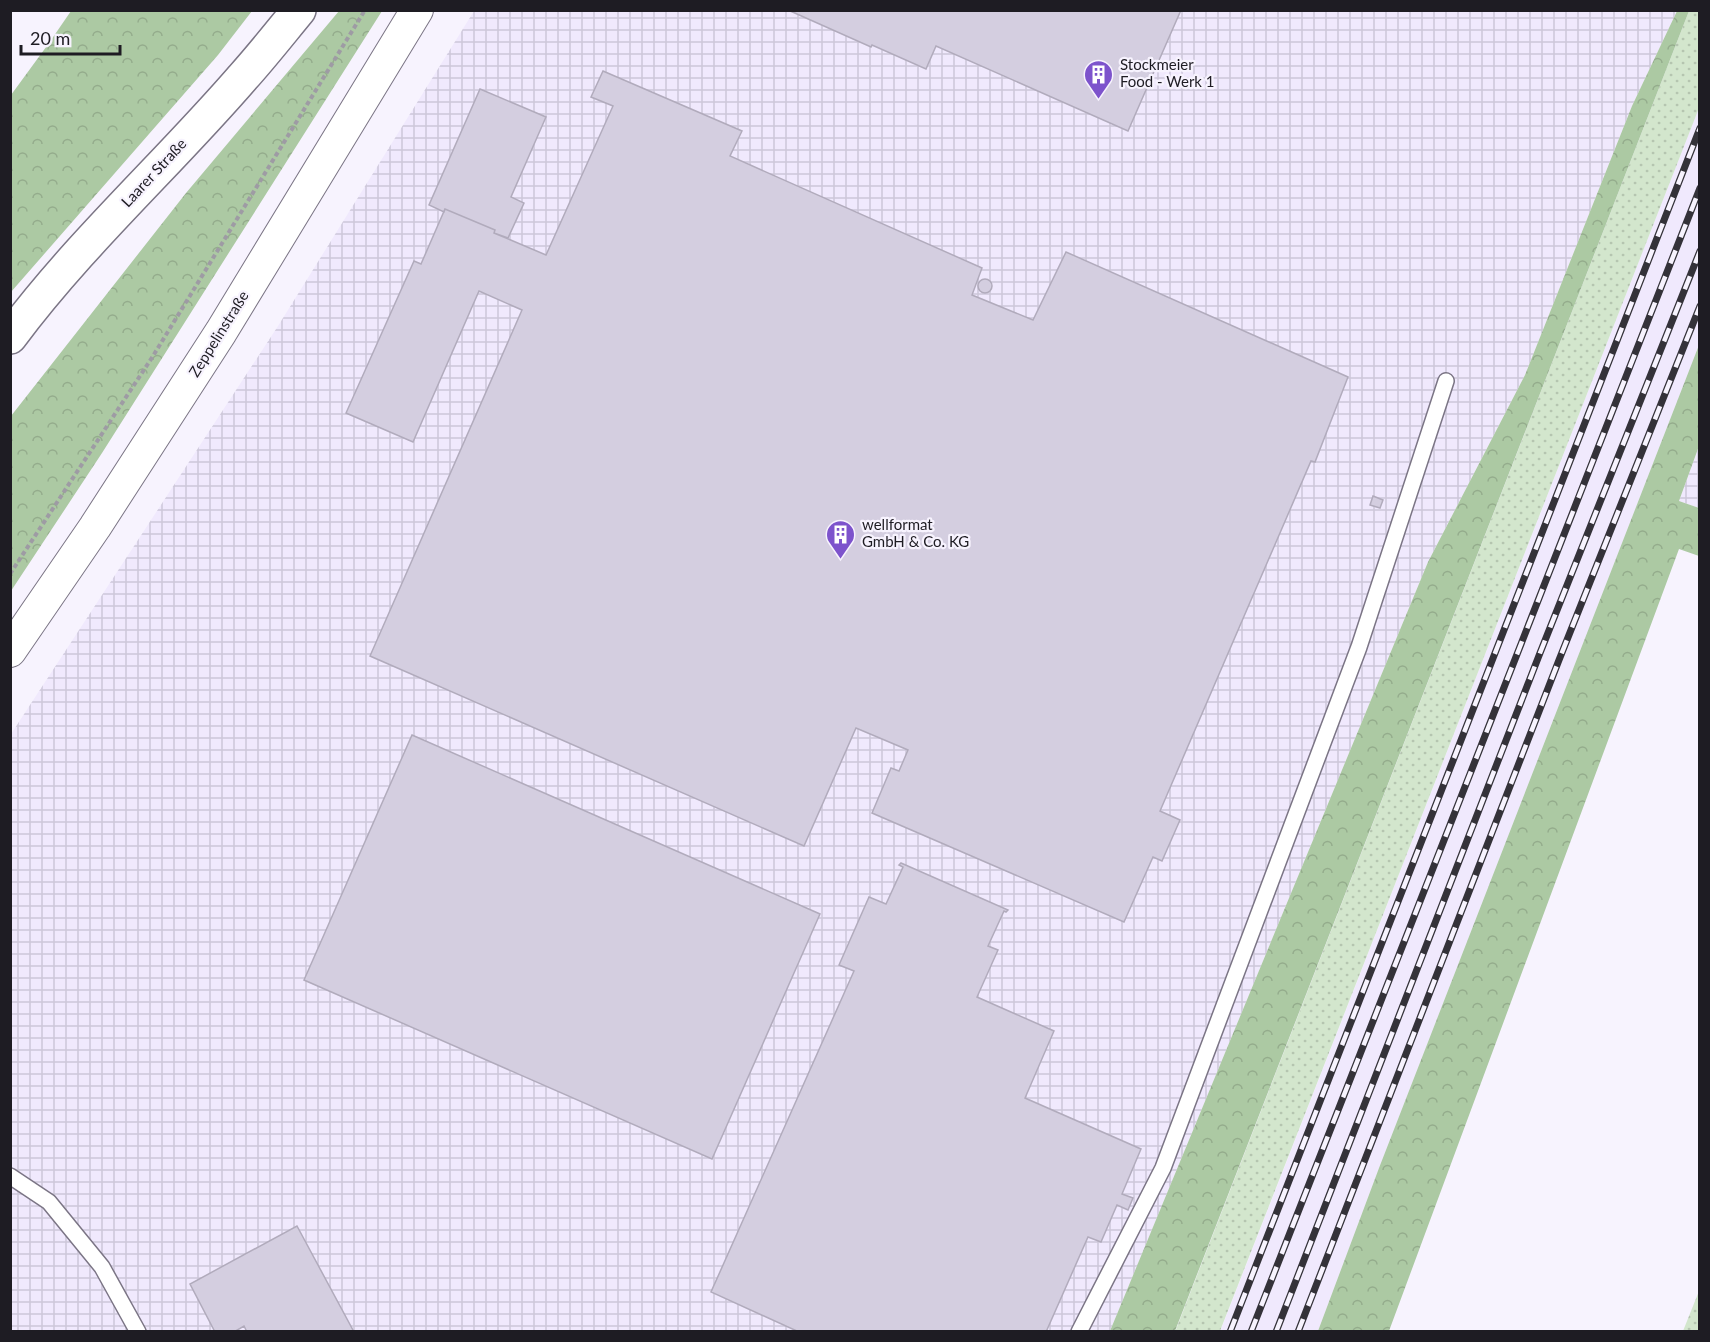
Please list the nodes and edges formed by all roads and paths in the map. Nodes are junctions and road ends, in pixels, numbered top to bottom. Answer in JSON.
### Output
{"nodes":[{"id":1,"x":299,"y":10,"type":"edge"},
{"id":2,"x":365,"y":10,"type":"edge"},
{"id":3,"x":417,"y":10,"type":"edge"},
{"id":4,"x":10,"y":337,"type":"edge"},
{"id":5,"x":1446,"y":381,"type":"dead end"},
{"id":6,"x":10,"y":574,"type":"edge"},
{"id":7,"x":10,"y":651,"type":"edge"},
{"id":8,"x":10,"y":1176,"type":"edge"},
{"id":9,"x":138,"y":1332,"type":"edge"},
{"id":10,"x":1079,"y":1332,"type":"edge"}],
"edges":[{"from":1,"to":4,"type":"main road","name":"Laarer Straße"},
{"from":2,"to":6,"type":"path"},
{"from":3,"to":7,"type":"street","name":"Zeppelinstraße"},
{"from":5,"to":10,"type":"lane"},
{"from":8,"to":9,"type":"lane"}]}
